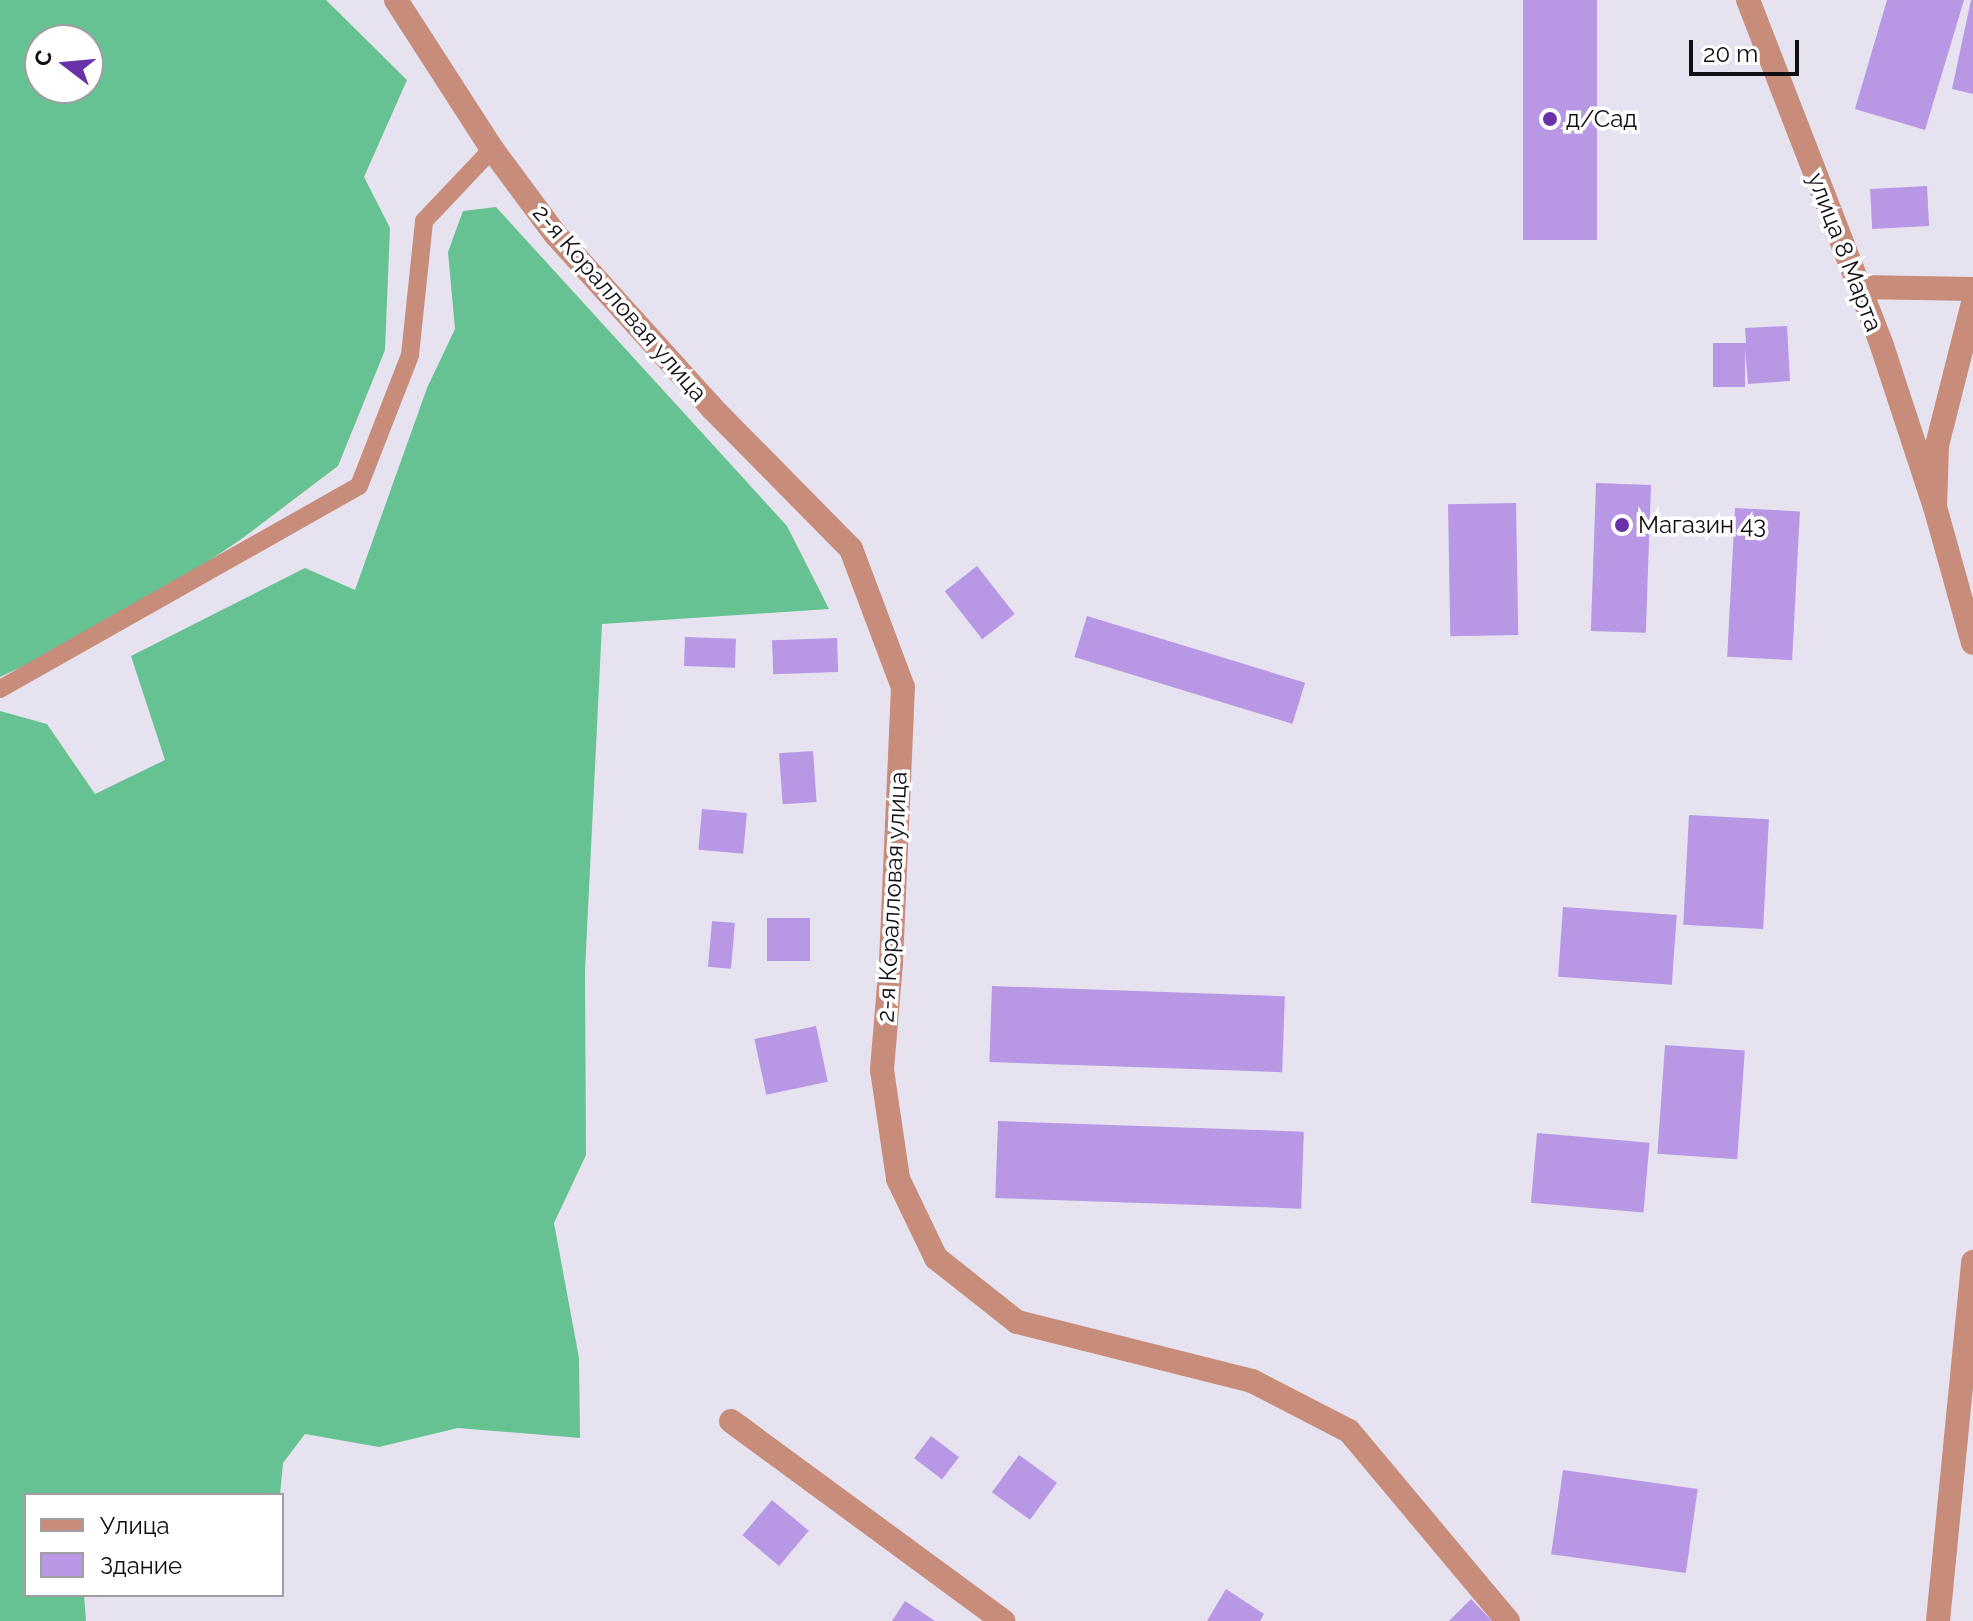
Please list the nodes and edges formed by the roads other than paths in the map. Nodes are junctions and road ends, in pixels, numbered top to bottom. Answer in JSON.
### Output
{"nodes":[{"id":1,"x":396,"y":0,"type":"edge"},
{"id":2,"x":1748,"y":0,"type":"edge"},
{"id":3,"x":492,"y":149,"type":"junction"},
{"id":4,"x":1859,"y":287,"type":"junction"},
{"id":5,"x":1973,"y":289,"type":"edge"},
{"id":6,"x":1973,"y":303,"type":"edge"},
{"id":7,"x":1935,"y":507,"type":"junction"},
{"id":8,"x":1973,"y":643,"type":"edge"},
{"id":9,"x":0,"y":689,"type":"edge"},
{"id":10,"x":1973,"y":1262,"type":"edge"},
{"id":11,"x":731,"y":1421,"type":"dead end"},
{"id":12,"x":1003,"y":1621,"type":"edge"},
{"id":13,"x":1508,"y":1621,"type":"edge"},
{"id":14,"x":1938,"y":1621,"type":"edge"}],
"edges":[{"from":1,"to":3,"type":"street","name":"2-я Коралловая улица"},
{"from":2,"to":4,"type":"street","name":"улица 8 Марта"},
{"from":3,"to":9,"type":"lane"},
{"from":3,"to":13,"type":"street","name":"2-я Коралловая улица"},
{"from":4,"to":5,"type":"street"},
{"from":4,"to":7,"type":"street","name":"улица 8 Марта"},
{"from":6,"to":7,"type":"street"},
{"from":7,"to":8,"type":"street"},
{"from":10,"to":14,"type":"street"},
{"from":11,"to":12,"type":"street"}]}
